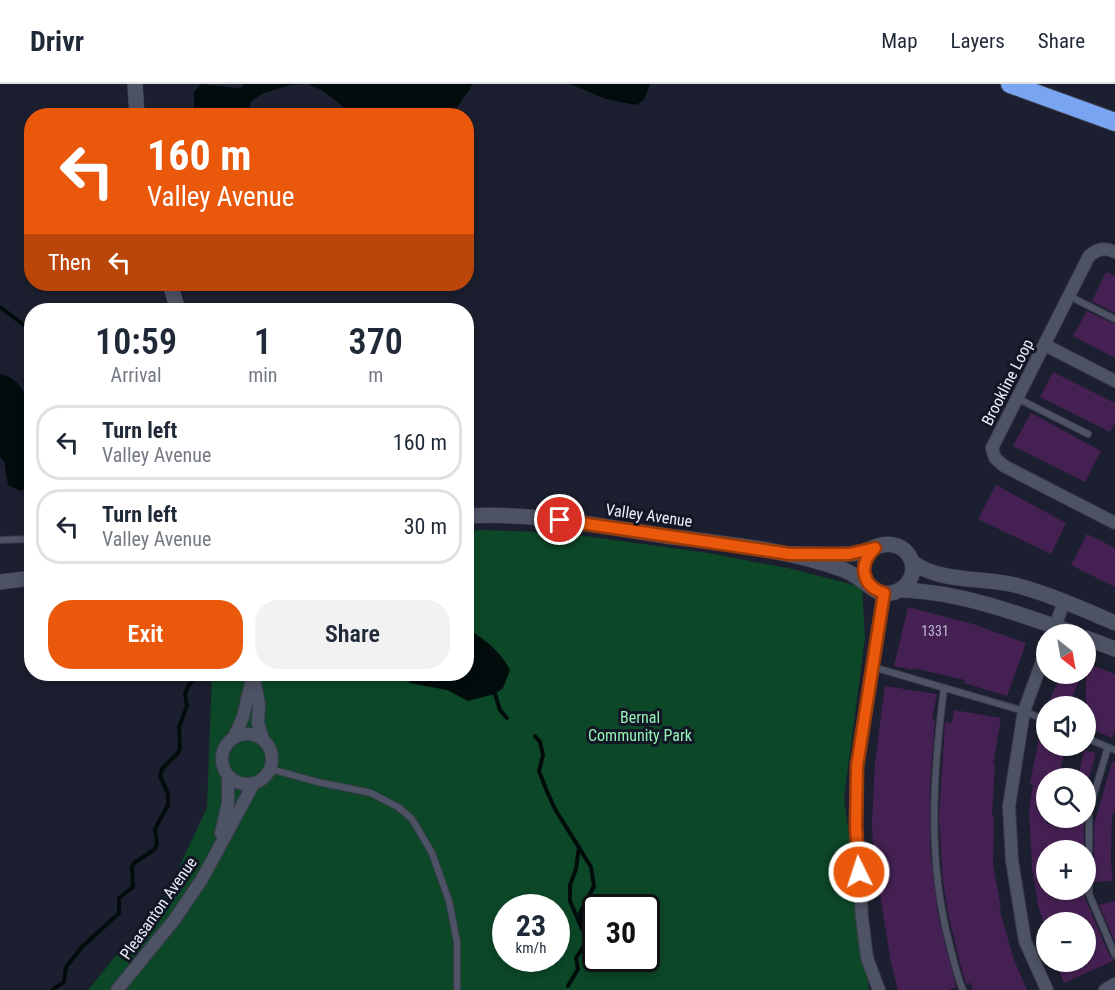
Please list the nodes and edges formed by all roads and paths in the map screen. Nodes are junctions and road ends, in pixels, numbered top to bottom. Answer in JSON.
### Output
{"nodes":[{"id":1,"x":135,"y":84,"type":"edge"},
{"id":2,"x":1010,"y":84,"type":"edge"},
{"id":3,"x":136,"y":108,"type":"edge"},
{"id":4,"x":1115,"y":122,"type":"edge"},
{"id":5,"x":1115,"y":252,"type":"edge"},
{"id":6,"x":1069,"y":296,"type":"junction"},
{"id":7,"x":1115,"y":319,"type":"edge"},
{"id":8,"x":1045,"y":345,"type":"junction"},
{"id":9,"x":1115,"y":381,"type":"edge"},
{"id":10,"x":1017,"y":398,"type":"junction"},
{"id":11,"x":1088,"y":434,"type":"dead end"},
{"id":12,"x":474,"y":516,"type":"edge"},
{"id":13,"x":1115,"y":523,"type":"edge"},
{"id":14,"x":24,"y":539,"type":"edge"},
{"id":15,"x":0,"y":540,"type":"edge"},
{"id":16,"x":875,"y":548,"type":"junction"},
{"id":17,"x":790,"y":554,"type":"junction"},
{"id":18,"x":912,"y":562,"type":"junction"},
{"id":19,"x":24,"y":579,"type":"edge"},
{"id":20,"x":0,"y":582,"type":"edge"},
{"id":21,"x":867,"y":582,"type":"junction"},
{"id":22,"x":902,"y":590,"type":"junction"},
{"id":23,"x":884,"y":593,"type":"junction"},
{"id":24,"x":1064,"y":602,"type":"junction"},
{"id":25,"x":1115,"y":623,"type":"edge"},
{"id":26,"x":1038,"y":624,"type":"edge"},
{"id":27,"x":1056,"y":624,"type":"edge"},
{"id":28,"x":1096,"y":642,"type":"edge"},
{"id":29,"x":1115,"y":649,"type":"edge"},
{"id":30,"x":872,"y":666,"type":"junction"},
{"id":31,"x":1036,"y":678,"type":"edge"},
{"id":32,"x":252,"y":681,"type":"edge"},
{"id":33,"x":254,"y":681,"type":"edge"},
{"id":34,"x":944,"y":688,"type":"junction"},
{"id":35,"x":1024,"y":711,"type":"junction"},
{"id":36,"x":1036,"y":716,"type":"edge"},
{"id":37,"x":234,"y":737,"type":"junction"},
{"id":38,"x":263,"y":739,"type":"junction"},
{"id":39,"x":1096,"y":742,"type":"edge"},
{"id":40,"x":1111,"y":749,"type":"edge"},
{"id":41,"x":270,"y":769,"type":"junction"},
{"id":42,"x":228,"y":775,"type":"junction"},
{"id":43,"x":254,"y":783,"type":"junction"},
{"id":44,"x":218,"y":849,"type":"junction"},
{"id":45,"x":1115,"y":955,"type":"edge"},
{"id":46,"x":1115,"y":984,"type":"edge"},
{"id":47,"x":120,"y":988,"type":"edge"},
{"id":48,"x":457,"y":990,"type":"edge"},
{"id":49,"x":879,"y":990,"type":"edge"},
{"id":50,"x":963,"y":990,"type":"edge"},
{"id":51,"x":1047,"y":990,"type":"edge"},
{"id":52,"x":1105,"y":990,"type":"edge"}],
"edges":[{"from":1,"to":3,"type":"street"},
{"from":2,"to":4,"type":"highway"},
{"from":5,"to":6,"type":"street","name":"Brookline Loop"},
{"from":6,"to":7,"type":"lane"},
{"from":6,"to":8,"type":"street","name":"Brookline Loop"},
{"from":8,"to":9,"type":"street"},
{"from":8,"to":10,"type":"street","name":"Brookline Loop"},
{"from":10,"to":11,"type":"lane"},
{"from":10,"to":13,"type":"street","name":"Brookline Loop"},
{"from":12,"to":17,"type":"street","name":"Valley Avenue"},
{"from":14,"to":15,"type":"lane"},
{"from":16,"to":17,"type":"street","name":"Valley Avenue"},
{"from":16,"to":18,"type":"street","name":"Valley Avenue"},
{"from":16,"to":21,"type":"street"},
{"from":17,"to":21,"type":"street","name":"Valley Avenue"},
{"from":18,"to":22,"type":"street"},
{"from":18,"to":24,"type":"street","name":"Valley Avenue"},
{"from":19,"to":20,"type":"street"},
{"from":21,"to":23,"type":"street","name":"Valley Avenue"},
{"from":22,"to":23,"type":"street"},
{"from":22,"to":26,"type":"street"},
{"from":23,"to":30,"type":"street"},
{"from":24,"to":25,"type":"street","name":"Valley Avenue"},
{"from":24,"to":27,"type":"street"},
{"from":28,"to":29,"type":"street"},
{"from":30,"to":34,"type":"lane"},
{"from":30,"to":49,"type":"street"},
{"from":31,"to":35,"type":"street"},
{"from":32,"to":37,"type":"street"},
{"from":33,"to":38,"type":"street"},
{"from":34,"to":35,"type":"lane"},
{"from":34,"to":50,"type":"lane"},
{"from":35,"to":36,"type":"lane"},
{"from":35,"to":51,"type":"street"},
{"from":37,"to":38,"type":"street"},
{"from":37,"to":42,"type":"street"},
{"from":38,"to":41,"type":"street"},
{"from":39,"to":40,"type":"lane"},
{"from":40,"to":45,"type":"lane"},
{"from":41,"to":43,"type":"street"},
{"from":41,"to":48,"type":"lane"},
{"from":42,"to":43,"type":"street"},
{"from":42,"to":44,"type":"street","name":"Pleasanton Avenue"},
{"from":43,"to":44,"type":"street","name":"Pleasanton Avenue"},
{"from":44,"to":47,"type":"street","name":"Pleasanton Avenue"},
{"from":46,"to":52,"type":"street"}]}
